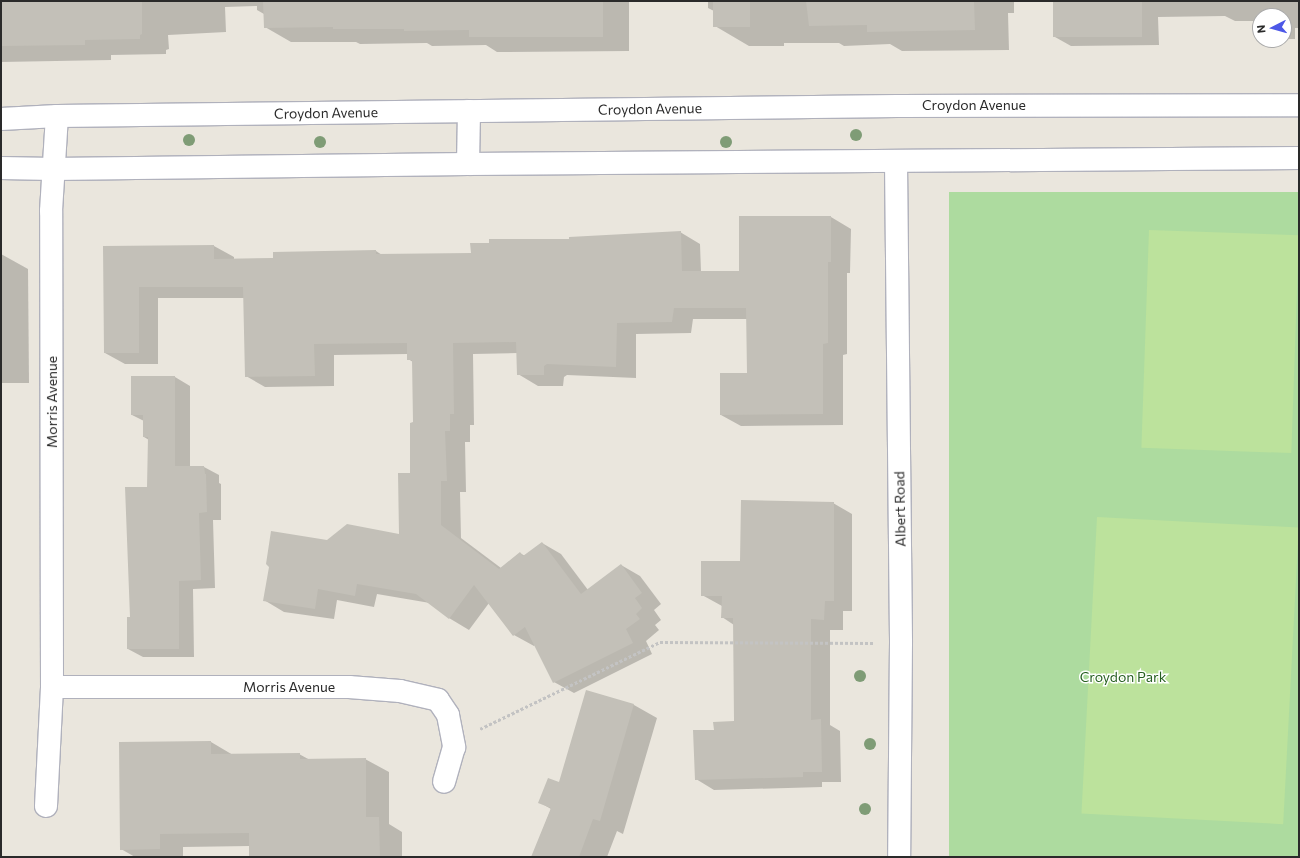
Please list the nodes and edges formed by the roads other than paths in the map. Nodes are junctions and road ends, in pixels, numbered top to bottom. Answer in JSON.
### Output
{"nodes":[{"id":1,"x":1299,"y":105,"type":"edge"},
{"id":2,"x":469,"y":112,"type":"junction"},
{"id":3,"x":57,"y":116,"type":"junction"},
{"id":4,"x":1,"y":119,"type":"edge"},
{"id":5,"x":1299,"y":158,"type":"edge"},
{"id":6,"x":896,"y":162,"type":"junction"},
{"id":7,"x":468,"y":164,"type":"junction"},
{"id":8,"x":1,"y":168,"type":"edge"},
{"id":9,"x":53,"y":169,"type":"junction"},
{"id":10,"x":52,"y":687,"type":"junction"},
{"id":11,"x":444,"y":782,"type":"dead end"},
{"id":12,"x":46,"y":806,"type":"dead end"},
{"id":13,"x":899,"y":857,"type":"edge"}],
"edges":[{"from":1,"to":2,"type":"street","name":"Croydon Avenue"},
{"from":2,"to":3,"type":"street","name":"Croydon Avenue"},
{"from":2,"to":7,"type":"street"},
{"from":3,"to":4,"type":"street","name":"Croydon Avenue"},
{"from":3,"to":9,"type":"street","name":"Morris Avenue"},
{"from":5,"to":6,"type":"street"},
{"from":6,"to":7,"type":"street"},
{"from":6,"to":13,"type":"street","name":"Albert Road"},
{"from":7,"to":9,"type":"street"},
{"from":8,"to":9,"type":"street"},
{"from":9,"to":10,"type":"street","name":"Morris Avenue"},
{"from":10,"to":11,"type":"street","name":"Morris Avenue"},
{"from":10,"to":12,"type":"street","name":"Morris Avenue"}]}
